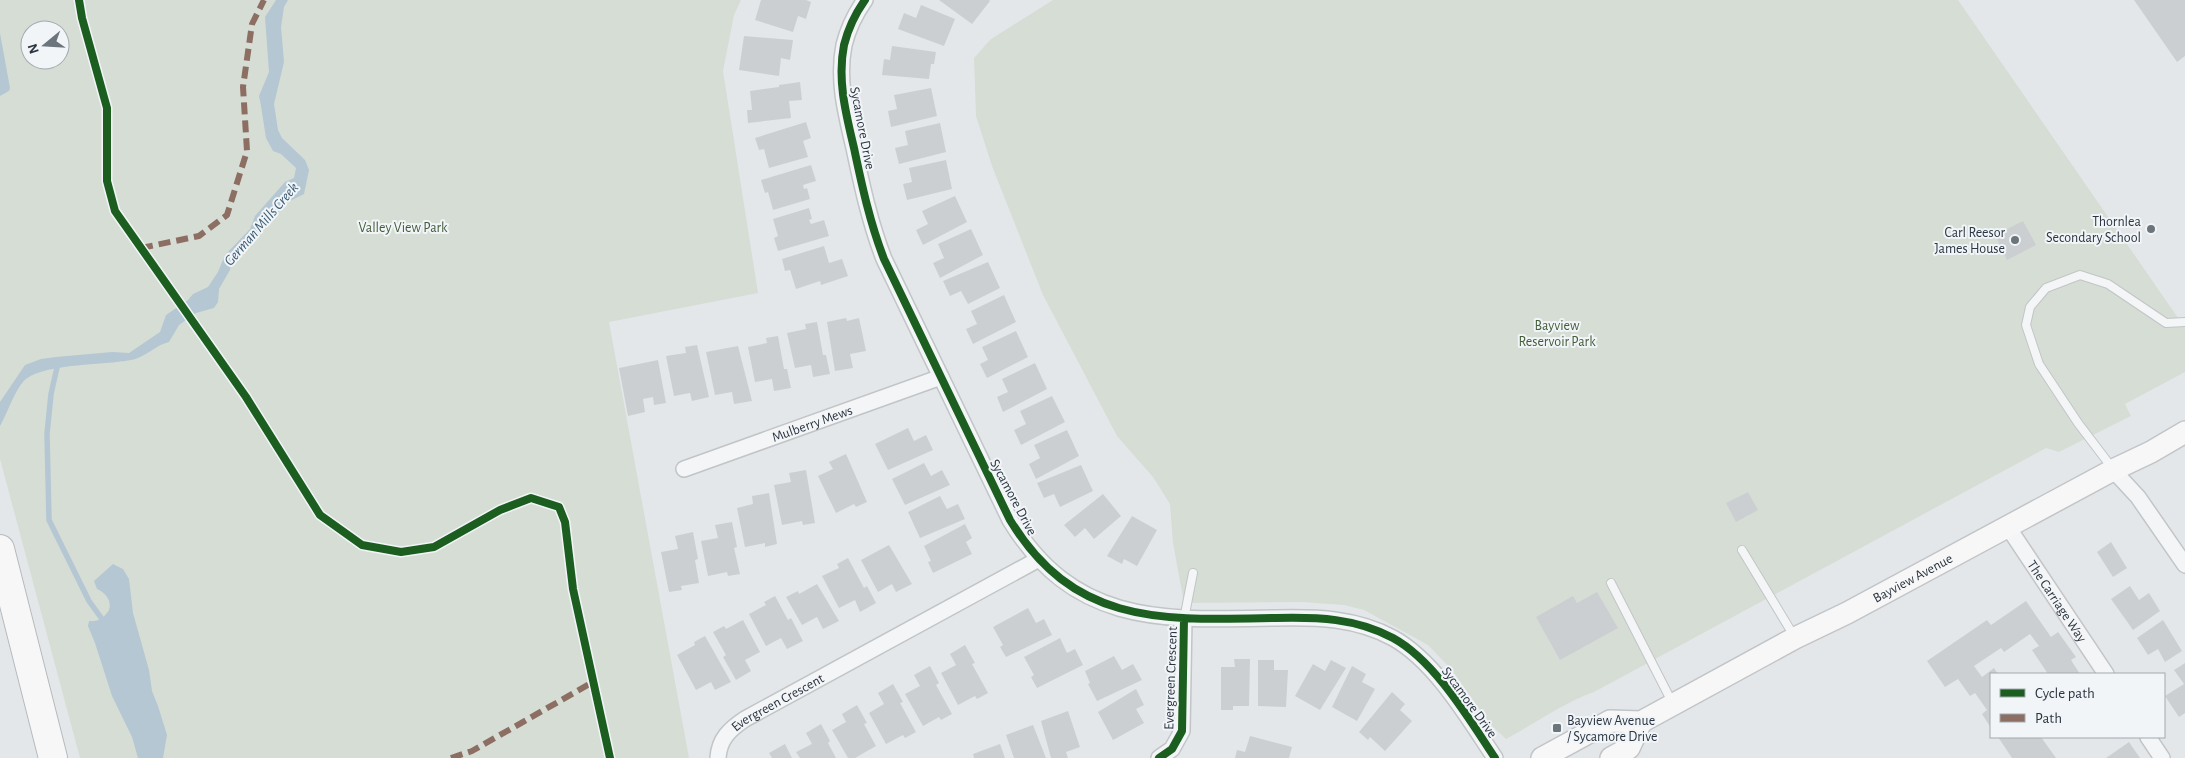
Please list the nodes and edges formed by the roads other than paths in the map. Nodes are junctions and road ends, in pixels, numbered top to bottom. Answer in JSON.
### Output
{"nodes":[{"id":1,"x":865,"y":0,"type":"edge"},
{"id":2,"x":2185,"y":322,"type":"edge"},
{"id":3,"x":941,"y":377,"type":"junction"},
{"id":4,"x":2185,"y":432,"type":"edge"},
{"id":5,"x":684,"y":468,"type":"dead end"},
{"id":6,"x":2114,"y":470,"type":"junction"},
{"id":7,"x":2008,"y":527,"type":"junction"},
{"id":8,"x":0,"y":549,"type":"edge"},
{"id":9,"x":1742,"y":550,"type":"dead end"},
{"id":10,"x":1037,"y":560,"type":"junction"},
{"id":11,"x":2185,"y":565,"type":"edge"},
{"id":12,"x":1193,"y":573,"type":"dead end"},
{"id":13,"x":1611,"y":583,"type":"dead end"},
{"id":14,"x":1184,"y":619,"type":"junction"},
{"id":15,"x":1795,"y":638,"type":"junction"},
{"id":16,"x":2105,"y":673,"type":"edge"},
{"id":17,"x":1674,"y":705,"type":"junction"},
{"id":18,"x":1640,"y":722,"type":"junction"},
{"id":19,"x":2149,"y":738,"type":"edge"},
{"id":20,"x":53,"y":758,"type":"edge"},
{"id":21,"x":718,"y":758,"type":"edge"},
{"id":22,"x":1159,"y":758,"type":"edge"},
{"id":23,"x":1495,"y":758,"type":"edge"},
{"id":24,"x":1542,"y":758,"type":"edge"},
{"id":25,"x":1611,"y":758,"type":"edge"},
{"id":26,"x":2162,"y":758,"type":"edge"}],
"edges":[{"from":1,"to":3,"type":"street","name":"Sycamore Drive"},
{"from":2,"to":6,"type":"lane"},
{"from":3,"to":5,"type":"street","name":"Mulberry Mews"},
{"from":3,"to":10,"type":"street","name":"Sycamore Drive"},
{"from":4,"to":6,"type":"main road","name":"Bayview Avenue"},
{"from":6,"to":7,"type":"main road","name":"Bayview Avenue"},
{"from":6,"to":11,"type":"street"},
{"from":7,"to":15,"type":"main road","name":"Bayview Avenue"},
{"from":7,"to":16,"type":"street","name":"The Carriage Way"},
{"from":8,"to":20,"type":"highway"},
{"from":9,"to":15,"type":"lane"},
{"from":10,"to":14,"type":"street","name":"Sycamore Drive"},
{"from":10,"to":21,"type":"street","name":"Evergreen Crescent"},
{"from":12,"to":14,"type":"lane"},
{"from":13,"to":17,"type":"lane"},
{"from":14,"to":22,"type":"street","name":"Evergreen Crescent"},
{"from":14,"to":23,"type":"street","name":"Sycamore Drive"},
{"from":15,"to":17,"type":"main road","name":"Bayview Avenue"},
{"from":17,"to":18,"type":"main road","name":"Bayview Avenue"},
{"from":18,"to":24,"type":"main road","name":"Bayview Avenue"},
{"from":18,"to":25,"type":"main road"},
{"from":19,"to":26,"type":"street"}]}
